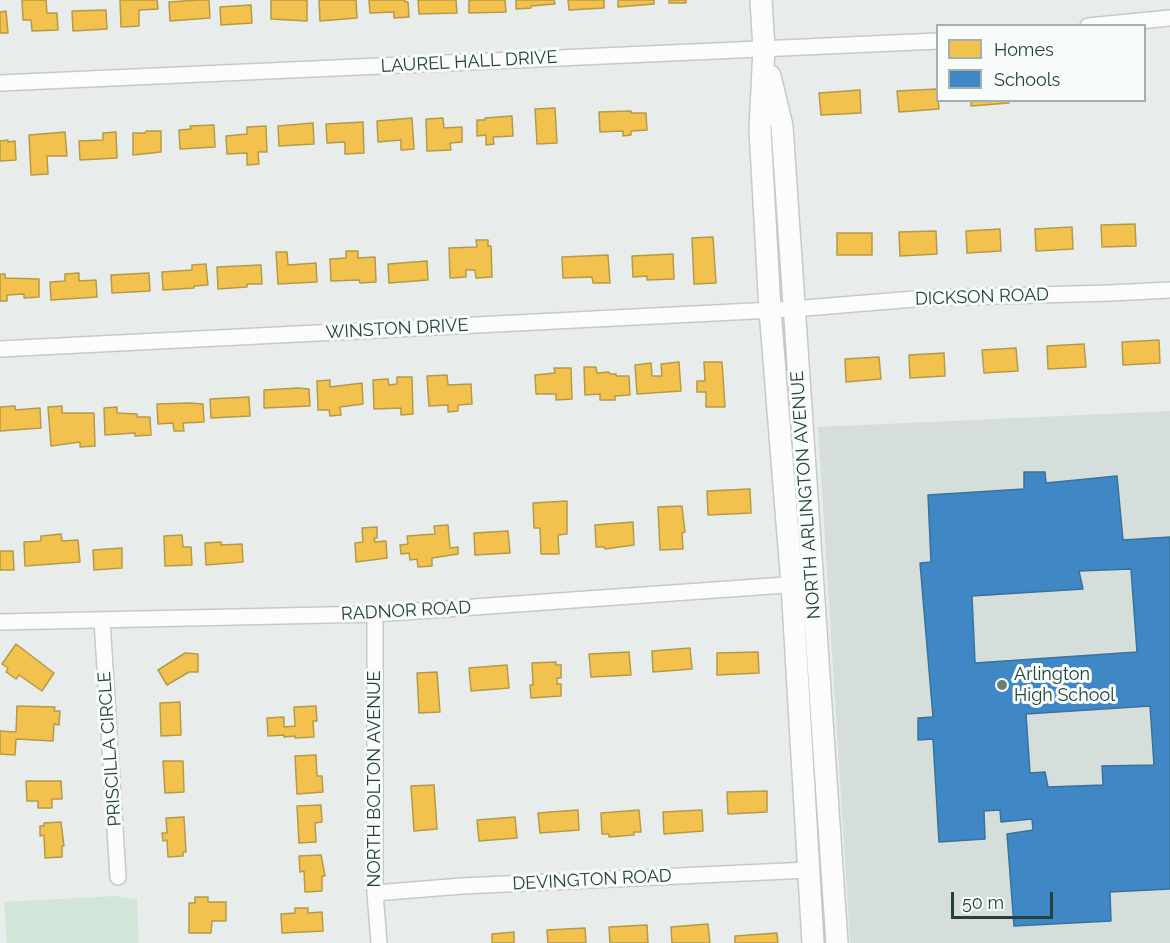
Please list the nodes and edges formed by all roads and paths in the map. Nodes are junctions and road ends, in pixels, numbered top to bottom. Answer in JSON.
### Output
{"nodes":[{"id":1,"x":761,"y":0,"type":"edge"},
{"id":2,"x":1170,"y":18,"type":"edge"},
{"id":3,"x":1108,"y":24,"type":"edge"},
{"id":4,"x":936,"y":41,"type":"edge"},
{"id":5,"x":764,"y":49,"type":"junction"},
{"id":6,"x":0,"y":83,"type":"edge"},
{"id":7,"x":1170,"y":290,"type":"edge"},
{"id":8,"x":794,"y":309,"type":"junction"},
{"id":9,"x":770,"y":310,"type":"junction"},
{"id":10,"x":0,"y":349,"type":"edge"},
{"id":11,"x":802,"y":584,"type":"junction"},
{"id":12,"x":375,"y":614,"type":"junction"},
{"id":13,"x":102,"y":620,"type":"junction"},
{"id":14,"x":0,"y":622,"type":"edge"},
{"id":15,"x":809,"y":870,"type":"junction"},
{"id":16,"x":118,"y":877,"type":"dead end"},
{"id":17,"x":375,"y":892,"type":"junction"},
{"id":18,"x":379,"y":943,"type":"edge"},
{"id":19,"x":813,"y":943,"type":"edge"},
{"id":20,"x":837,"y":943,"type":"edge"}],
"edges":[{"from":1,"to":5,"type":"main road","name":"NORTH ARLINGTON AVENUE"},
{"from":2,"to":3,"type":"street"},
{"from":4,"to":5,"type":"street","name":"LAUREL HALL DRIVE"},
{"from":5,"to":6,"type":"street","name":"LAUREL HALL DRIVE"},
{"from":5,"to":8,"type":"main road","name":"NORTH ARLINGTON AVENUE"},
{"from":5,"to":9,"type":"main road","name":"NORTH ARLINGTON AVENUE"},
{"from":7,"to":8,"type":"street","name":"DICKSON ROAD"},
{"from":8,"to":9,"type":"street","name":"WINSTON DRIVE"},
{"from":8,"to":11,"type":"main road","name":"NORTH ARLINGTON AVENUE"},
{"from":9,"to":10,"type":"street","name":"WINSTON DRIVE"},
{"from":9,"to":11,"type":"main road","name":"NORTH ARLINGTON AVENUE"},
{"from":11,"to":12,"type":"street","name":"RADNOR ROAD"},
{"from":11,"to":15,"type":"main road","name":"NORTH ARLINGTON AVENUE"},
{"from":11,"to":20,"type":"main road","name":"NORTH ARLINGTON AVENUE"},
{"from":12,"to":13,"type":"street","name":"RADNOR ROAD"},
{"from":12,"to":17,"type":"street","name":"NORTH BOLTON AVENUE"},
{"from":13,"to":14,"type":"street","name":"RADNOR ROAD"},
{"from":13,"to":16,"type":"street","name":"PRISCILLA CIRCLE"},
{"from":15,"to":17,"type":"street","name":"DEVINGTON ROAD"},
{"from":15,"to":19,"type":"main road","name":"NORTH ARLINGTON AVENUE"},
{"from":17,"to":18,"type":"street","name":"NORTH BOLTON AVENUE"}]}
